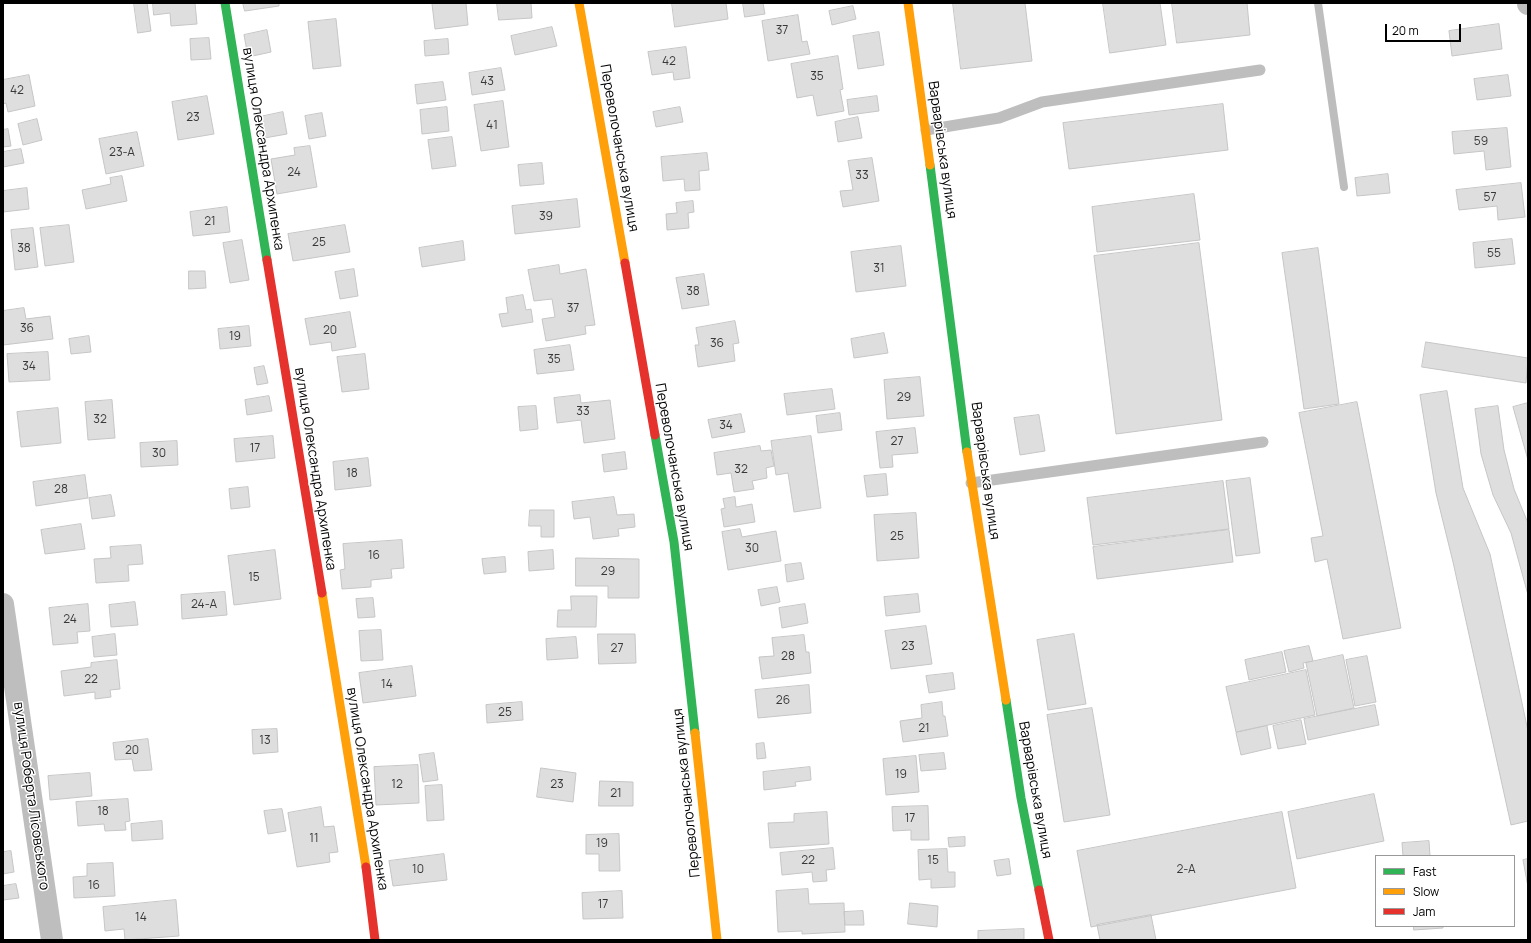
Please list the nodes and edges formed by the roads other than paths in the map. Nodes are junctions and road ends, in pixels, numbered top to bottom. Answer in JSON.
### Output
{"nodes":[{"id":1,"x":225,"y":3,"type":"edge"},
{"id":2,"x":579,"y":3,"type":"edge"},
{"id":3,"x":908,"y":3,"type":"edge"},
{"id":4,"x":1260,"y":70,"type":"dead end"},
{"id":5,"x":926,"y":130,"type":"junction"},
{"id":6,"x":1263,"y":442,"type":"dead end"},
{"id":7,"x":971,"y":483,"type":"junction"},
{"id":8,"x":3,"y":604,"type":"edge"},
{"id":9,"x":52,"y":940,"type":"edge"},
{"id":10,"x":375,"y":940,"type":"edge"},
{"id":11,"x":717,"y":940,"type":"edge"},
{"id":12,"x":1049,"y":940,"type":"edge"}],
"edges":[{"from":1,"to":10,"type":"street","name":"вулиця Олександра Архипенка"},
{"from":2,"to":11,"type":"street","name":"Переволочанська вулиця"},
{"from":3,"to":5,"type":"street","name":"Варварівська вулиця"},
{"from":4,"to":5,"type":"lane"},
{"from":5,"to":7,"type":"street","name":"Варварівська вулиця"},
{"from":6,"to":7,"type":"lane"},
{"from":7,"to":12,"type":"street","name":"Варварівська вулиця"},
{"from":8,"to":9,"type":"street","name":"вулиця Роберта Лісовського"}]}
